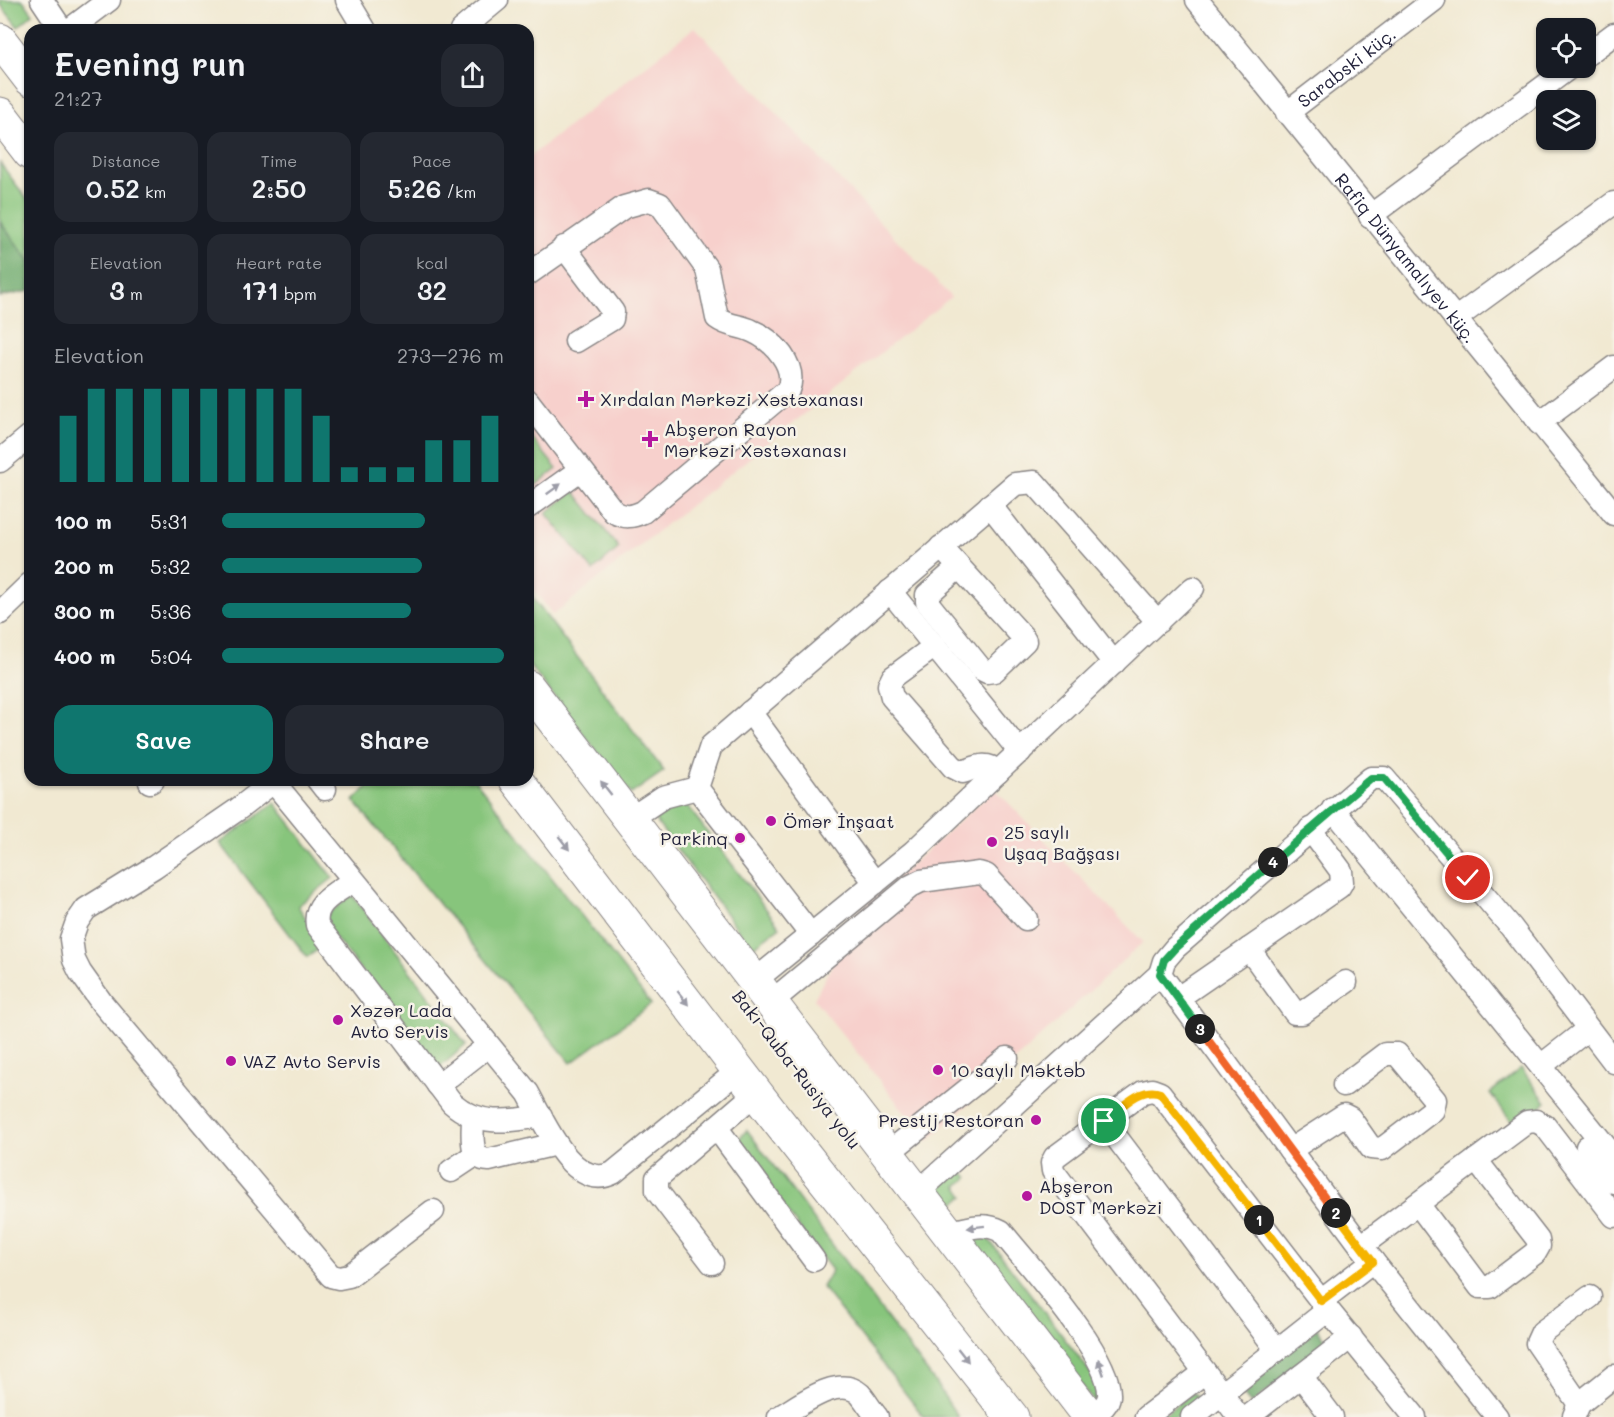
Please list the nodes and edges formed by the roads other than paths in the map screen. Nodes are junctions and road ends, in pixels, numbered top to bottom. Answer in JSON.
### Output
{"nodes":[{"id":1,"x":42,"y":0,"type":"edge"},
{"id":2,"x":110,"y":0,"type":"edge"},
{"id":3,"x":347,"y":0,"type":"edge"},
{"id":4,"x":497,"y":0,"type":"edge"},
{"id":5,"x":1434,"y":0,"type":"edge"},
{"id":6,"x":1204,"y":3,"type":"edge"},
{"id":7,"x":58,"y":24,"type":"edge"},
{"id":8,"x":77,"y":24,"type":"edge"},
{"id":9,"x":361,"y":24,"type":"edge"},
{"id":10,"x":468,"y":24,"type":"edge"},
{"id":11,"x":0,"y":27,"type":"edge"},
{"id":12,"x":1614,"y":34,"type":"edge"},
{"id":13,"x":0,"y":40,"type":"edge"},
{"id":14,"x":1596,"y":48,"type":"edge"},
{"id":15,"x":24,"y":53,"type":"edge"},
{"id":16,"x":24,"y":71,"type":"edge"},
{"id":17,"x":1556,"y":78,"type":"edge"},
{"id":18,"x":1287,"y":113,"type":"junction"},
{"id":19,"x":0,"y":114,"type":"edge"},
{"id":20,"x":24,"y":145,"type":"edge"},
{"id":21,"x":1614,"y":202,"type":"edge"},
{"id":22,"x":1370,"y":216,"type":"junction"},
{"id":23,"x":564,"y":248,"type":"junction"},
{"id":24,"x":534,"y":270,"type":"edge"},
{"id":25,"x":1455,"y":319,"type":"junction"},
{"id":26,"x":576,"y":341,"type":"dead end"},
{"id":27,"x":1614,"y":367,"type":"edge"},
{"id":28,"x":534,"y":410,"type":"edge"},
{"id":29,"x":1539,"y":423,"type":"junction"},
{"id":30,"x":24,"y":441,"type":"edge"},
{"id":31,"x":0,"y":461,"type":"edge"},
{"id":32,"x":580,"y":470,"type":"junction"},
{"id":33,"x":534,"y":503,"type":"edge"},
{"id":34,"x":990,"y":505,"type":"junction"},
{"id":35,"x":1614,"y":513,"type":"edge"},
{"id":36,"x":941,"y":547,"type":"junction"},
{"id":37,"x":959,"y":567,"type":"junction"},
{"id":38,"x":1193,"y":588,"type":"dead end"},
{"id":39,"x":24,"y":590,"type":"edge"},
{"id":40,"x":890,"y":591,"type":"junction"},
{"id":41,"x":0,"y":613,"type":"edge"},
{"id":42,"x":1158,"y":622,"type":"junction"},
{"id":43,"x":935,"y":646,"type":"junction"},
{"id":44,"x":1114,"y":663,"type":"junction"},
{"id":45,"x":534,"y":695,"type":"edge"},
{"id":46,"x":750,"y":712,"type":"junction"},
{"id":47,"x":534,"y":730,"type":"edge"},
{"id":48,"x":1020,"y":752,"type":"junction"},
{"id":49,"x":998,"y":772,"type":"junction"},
{"id":50,"x":266,"y":786,"type":"edge"},
{"id":51,"x":276,"y":786,"type":"edge"},
{"id":52,"x":521,"y":786,"type":"edge"},
{"id":53,"x":698,"y":788,"type":"junction"},
{"id":54,"x":1333,"y":809,"type":"junction"},
{"id":55,"x":630,"y":819,"type":"junction"},
{"id":56,"x":1310,"y":829,"type":"junction"},
{"id":57,"x":353,"y":881,"type":"junction"},
{"id":58,"x":875,"y":883,"type":"junction"},
{"id":59,"x":1026,"y":919,"type":"dead end"},
{"id":60,"x":811,"y":935,"type":"junction"},
{"id":61,"x":1249,"y":949,"type":"junction"},
{"id":62,"x":1160,"y":974,"type":"junction"},
{"id":63,"x":1346,"y":982,"type":"dead end"},
{"id":64,"x":763,"y":991,"type":"junction"},
{"id":65,"x":1178,"y":998,"type":"junction"},
{"id":66,"x":1588,"y":1029,"type":"junction"},
{"id":67,"x":488,"y":1046,"type":"junction"},
{"id":68,"x":1007,"y":1058,"type":"dead end"},
{"id":69,"x":1614,"y":1062,"type":"edge"},
{"id":70,"x":1542,"y":1065,"type":"junction"},
{"id":71,"x":438,"y":1085,"type":"junction"},
{"id":72,"x":1344,"y":1085,"type":"dead end"},
{"id":73,"x":755,"y":1091,"type":"junction"},
{"id":74,"x":1555,"y":1106,"type":"dead end"},
{"id":75,"x":541,"y":1116,"type":"junction"},
{"id":76,"x":473,"y":1118,"type":"junction"},
{"id":77,"x":1104,"y":1121,"type":"junction"},
{"id":78,"x":716,"y":1127,"type":"junction"},
{"id":79,"x":556,"y":1144,"type":"junction"},
{"id":80,"x":1290,"y":1150,"type":"junction"},
{"id":81,"x":888,"y":1153,"type":"junction"},
{"id":82,"x":475,"y":1155,"type":"junction"},
{"id":83,"x":1614,"y":1157,"type":"edge"},
{"id":84,"x":1476,"y":1160,"type":"junction"},
{"id":85,"x":451,"y":1170,"type":"dead end"},
{"id":86,"x":1614,"y":1182,"type":"edge"},
{"id":87,"x":918,"y":1192,"type":"junction"},
{"id":88,"x":1418,"y":1204,"type":"junction"},
{"id":89,"x":433,"y":1211,"type":"dead end"},
{"id":90,"x":1614,"y":1216,"type":"edge"},
{"id":91,"x":948,"y":1233,"type":"junction"},
{"id":92,"x":1367,"y":1254,"type":"junction"},
{"id":93,"x":814,"y":1260,"type":"dead end"},
{"id":94,"x":712,"y":1263,"type":"dead end"},
{"id":95,"x":1590,"y":1297,"type":"dead end"},
{"id":96,"x":1324,"y":1305,"type":"junction"},
{"id":97,"x":1351,"y":1337,"type":"junction"},
{"id":98,"x":1277,"y":1350,"type":"junction"},
{"id":99,"x":1205,"y":1372,"type":"junction"},
{"id":100,"x":1300,"y":1376,"type":"junction"},
{"id":101,"x":1614,"y":1376,"type":"edge"},
{"id":102,"x":1222,"y":1395,"type":"junction"},
{"id":103,"x":1576,"y":1410,"type":"edge"},
{"id":104,"x":779,"y":1417,"type":"edge"},
{"id":105,"x":877,"y":1417,"type":"edge"},
{"id":106,"x":983,"y":1417,"type":"edge"},
{"id":107,"x":1012,"y":1417,"type":"edge"},
{"id":108,"x":1064,"y":1417,"type":"edge"},
{"id":109,"x":1091,"y":1417,"type":"edge"},
{"id":110,"x":1146,"y":1417,"type":"edge"},
{"id":111,"x":1192,"y":1417,"type":"edge"},
{"id":112,"x":1239,"y":1417,"type":"edge"},
{"id":113,"x":1248,"y":1417,"type":"edge"},
{"id":114,"x":1332,"y":1417,"type":"edge"},
{"id":115,"x":1415,"y":1417,"type":"edge"},
{"id":116,"x":1497,"y":1417,"type":"edge"}],
"edges":[{"from":1,"to":7,"type":"street"},
{"from":2,"to":8,"type":"street"},
{"from":3,"to":9,"type":"street"},
{"from":4,"to":10,"type":"street"},
{"from":5,"to":18,"type":"street","name":"Sarabski küç."},
{"from":6,"to":18,"type":"street","name":"Rafiq Dünyamalıyev küç."},
{"from":11,"to":15,"type":"highway"},
{"from":12,"to":14,"type":"street"},
{"from":13,"to":16,"type":"highway"},
{"from":17,"to":22,"type":"street"},
{"from":18,"to":22,"type":"street","name":"Rafiq Dünyamalıyev küç."},
{"from":19,"to":20,"type":"highway"},
{"from":21,"to":25,"type":"street"},
{"from":22,"to":25,"type":"street","name":"Rafiq Dünyamalıyev küç."},
{"from":23,"to":24,"type":"street"},
{"from":23,"to":26,"type":"street"},
{"from":23,"to":32,"type":"street"},
{"from":25,"to":29,"type":"street","name":"Rafiq Dünyamalıyev küç."},
{"from":27,"to":29,"type":"street"},
{"from":28,"to":32,"type":"street"},
{"from":29,"to":35,"type":"street","name":"Rafiq Dünyamalıyev küç."},
{"from":30,"to":31,"type":"street"},
{"from":33,"to":32,"type":"street","one_way":true},
{"from":34,"to":36,"type":"street"},
{"from":34,"to":42,"type":"street"},
{"from":34,"to":44,"type":"street"},
{"from":36,"to":37,"type":"street"},
{"from":36,"to":40,"type":"street"},
{"from":37,"to":37,"type":"street"},
{"from":38,"to":42,"type":"street"},
{"from":39,"to":41,"type":"street"},
{"from":40,"to":43,"type":"street"},
{"from":40,"to":46,"type":"street"},
{"from":42,"to":44,"type":"street"},
{"from":43,"to":48,"type":"street"},
{"from":43,"to":49,"type":"street"},
{"from":44,"to":48,"type":"street"},
{"from":55,"to":45,"type":"highway","one_way":true},
{"from":46,"to":53,"type":"street"},
{"from":46,"to":58,"type":"street"},
{"from":47,"to":108,"type":"highway","name":"Bakı-Quba-Rusiya yolu"},
{"from":48,"to":49,"type":"street"},
{"from":49,"to":58,"type":"street"},
{"from":50,"to":89,"type":"street"},
{"from":51,"to":57,"type":"street"},
{"from":52,"to":73,"type":"highway","one_way":true},
{"from":53,"to":55,"type":"street"},
{"from":53,"to":60,"type":"street"},
{"from":54,"to":56,"type":"street"},
{"from":54,"to":66,"type":"street"},
{"from":54,"to":70,"type":"street"},
{"from":55,"to":64,"type":"highway"},
{"from":56,"to":61,"type":"street"},
{"from":56,"to":62,"type":"street"},
{"from":57,"to":67,"type":"street"},
{"from":57,"to":71,"type":"street"},
{"from":58,"to":60,"type":"street"},
{"from":59,"to":64,"type":"street"},
{"from":60,"to":64,"type":"street"},
{"from":61,"to":63,"type":"street"},
{"from":61,"to":65,"type":"street"},
{"from":62,"to":65,"type":"street"},
{"from":62,"to":87,"type":"street"},
{"from":64,"to":81,"type":"highway"},
{"from":65,"to":80,"type":"street"},
{"from":66,"to":69,"type":"street"},
{"from":66,"to":70,"type":"street"},
{"from":67,"to":71,"type":"street"},
{"from":67,"to":75,"type":"street"},
{"from":68,"to":81,"type":"street"},
{"from":70,"to":83,"type":"street"},
{"from":71,"to":76,"type":"street"},
{"from":72,"to":80,"type":"street"},
{"from":73,"to":78,"type":"street"},
{"from":73,"to":79,"type":"street"},
{"from":73,"to":106,"type":"highway"},
{"from":73,"to":107,"type":"highway","one_way":true},
{"from":74,"to":86,"type":"street"},
{"from":75,"to":76,"type":"street"},
{"from":75,"to":79,"type":"street"},
{"from":76,"to":82,"type":"street"},
{"from":77,"to":96,"type":"street"},
{"from":77,"to":98,"type":"street"},
{"from":77,"to":99,"type":"street"},
{"from":78,"to":93,"type":"street"},
{"from":78,"to":94,"type":"street"},
{"from":79,"to":82,"type":"street"},
{"from":80,"to":92,"type":"street"},
{"from":81,"to":87,"type":"highway"},
{"from":82,"to":85,"type":"street"},
{"from":84,"to":88,"type":"street"},
{"from":84,"to":88,"type":"street"},
{"from":84,"to":90,"type":"street"},
{"from":87,"to":91,"type":"highway"},
{"from":88,"to":92,"type":"street"},
{"from":91,"to":109,"type":"highway"},
{"from":109,"to":91,"type":"street","one_way":true},
{"from":92,"to":96,"type":"street"},
{"from":92,"to":116,"type":"street"},
{"from":95,"to":103,"type":"street"},
{"from":96,"to":97,"type":"street"},
{"from":96,"to":98,"type":"street"},
{"from":97,"to":100,"type":"street"},
{"from":97,"to":115,"type":"street"},
{"from":98,"to":102,"type":"street"},
{"from":99,"to":102,"type":"street"},
{"from":99,"to":110,"type":"street"},
{"from":100,"to":113,"type":"street"},
{"from":100,"to":114,"type":"street"},
{"from":101,"to":103,"type":"street"},
{"from":102,"to":111,"type":"street"},
{"from":102,"to":112,"type":"street"},
{"from":104,"to":105,"type":"street"}]}
